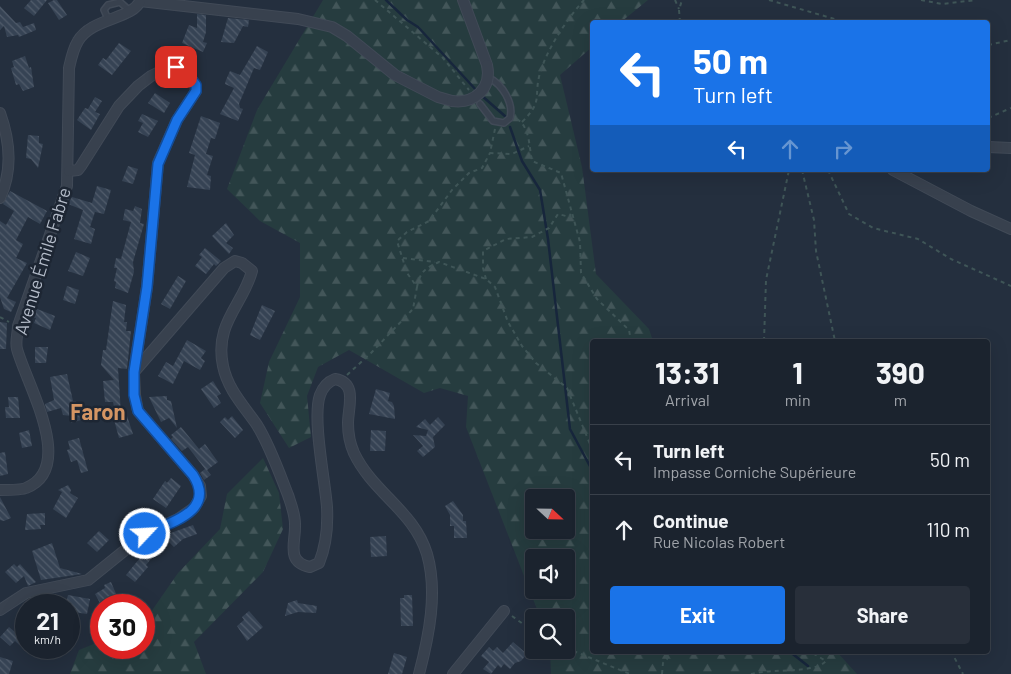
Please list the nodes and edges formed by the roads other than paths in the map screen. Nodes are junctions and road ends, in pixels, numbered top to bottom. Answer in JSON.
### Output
{"nodes":[{"id":1,"x":462,"y":0,"type":"edge"},
{"id":2,"x":140,"y":1,"type":"edge"},
{"id":3,"x":489,"y":78,"type":"junction"},
{"id":4,"x":480,"y":104,"type":"road end"},
{"id":5,"x":0,"y":113,"type":"edge"},
{"id":6,"x":990,"y":147,"type":"edge"},
{"id":7,"x":1011,"y":148,"type":"edge"},
{"id":8,"x":69,"y":171,"type":"junction"},
{"id":9,"x":898,"y":172,"type":"edge"},
{"id":10,"x":0,"y":198,"type":"edge"},
{"id":11,"x":1011,"y":229,"type":"edge"},
{"id":12,"x":134,"y":372,"type":"junction"},
{"id":13,"x":0,"y":490,"type":"edge"},
{"id":14,"x":0,"y":610,"type":"edge"},
{"id":15,"x":504,"y":611,"type":"road end"},
{"id":16,"x":419,"y":674,"type":"edge"},
{"id":17,"x":453,"y":674,"type":"edge"}],
"edges":[{"from":1,"to":3,"type":"street","bridge":true},
{"from":2,"to":3,"type":"street","bridge":true},
{"from":2,"to":8,"type":"street","name":"Avenue Émile Fabre"},
{"from":3,"to":4,"type":"lane"},
{"from":5,"to":10,"type":"street"},
{"from":6,"to":7,"type":"street"},
{"from":8,"to":12,"type":"street"},
{"from":8,"to":13,"type":"street","name":"Avenue Émile Fabre"},
{"from":9,"to":11,"type":"street"},
{"from":12,"to":14,"type":"street"},
{"from":12,"to":16,"type":"street"},
{"from":15,"to":17,"type":"street"}]}
